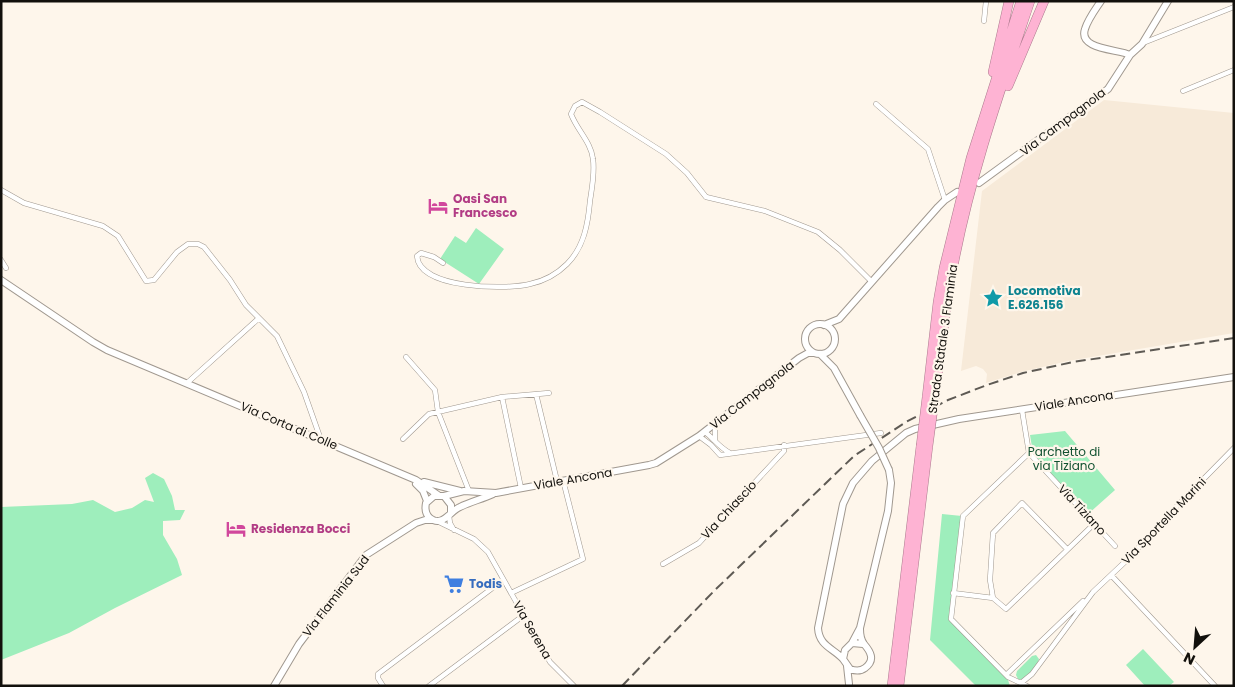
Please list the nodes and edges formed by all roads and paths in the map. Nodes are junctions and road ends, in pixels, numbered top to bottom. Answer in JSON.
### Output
{"nodes":[{"id":1,"x":986,"y":1,"type":"edge"},
{"id":2,"x":1009,"y":1,"type":"edge"},
{"id":3,"x":1021,"y":1,"type":"edge"},
{"id":4,"x":1030,"y":1,"type":"edge"},
{"id":5,"x":1044,"y":1,"type":"edge"},
{"id":6,"x":1101,"y":1,"type":"edge"},
{"id":7,"x":1168,"y":1,"type":"edge"},
{"id":8,"x":1234,"y":7,"type":"edge"},
{"id":9,"x":984,"y":21,"type":"dead end"},
{"id":10,"x":1142,"y":44,"type":"junction"},
{"id":11,"x":1130,"y":55,"type":"junction"},
{"id":12,"x":1234,"y":70,"type":"edge"},
{"id":13,"x":1184,"y":91,"type":"dead end"},
{"id":14,"x":876,"y":104,"type":"dead end"},
{"id":15,"x":982,"y":151,"type":"junction"},
{"id":16,"x":971,"y":158,"type":"junction"},
{"id":17,"x":979,"y":183,"type":"dead end"},
{"id":18,"x":1,"y":190,"type":"edge"},
{"id":19,"x":957,"y":192,"type":"dead end"},
{"id":20,"x":945,"y":200,"type":"junction"},
{"id":21,"x":1,"y":260,"type":"edge"},
{"id":22,"x":443,"y":262,"type":"dead end"},
{"id":23,"x":6,"y":268,"type":"dead end"},
{"id":24,"x":1,"y":280,"type":"edge"},
{"id":25,"x":872,"y":282,"type":"junction"},
{"id":26,"x":258,"y":319,"type":"junction"},
{"id":27,"x":839,"y":319,"type":"junction"},
{"id":28,"x":824,"y":325,"type":"junction"},
{"id":29,"x":834,"y":337,"type":"junction"},
{"id":30,"x":806,"y":345,"type":"junction"},
{"id":31,"x":830,"y":350,"type":"junction"},
{"id":32,"x":817,"y":353,"type":"junction"},
{"id":33,"x":406,"y":357,"type":"dead end"},
{"id":34,"x":799,"y":358,"type":"junction"},
{"id":35,"x":834,"y":368,"type":"junction"},
{"id":36,"x":1234,"y":377,"type":"edge"},
{"id":37,"x":187,"y":383,"type":"junction"},
{"id":38,"x":536,"y":394,"type":"junction"},
{"id":39,"x":549,"y":394,"type":"dead end"},
{"id":40,"x":931,"y":395,"type":"junction"},
{"id":41,"x":502,"y":396,"type":"junction"},
{"id":42,"x":1022,"y":410,"type":"junction"},
{"id":43,"x":438,"y":412,"type":"junction"},
{"id":44,"x":719,"y":420,"type":"junction"},
{"id":45,"x":881,"y":433,"type":"dead end"},
{"id":46,"x":702,"y":434,"type":"junction"},
{"id":47,"x":403,"y":439,"type":"dead end"},
{"id":48,"x":321,"y":440,"type":"junction"},
{"id":49,"x":716,"y":441,"type":"junction"},
{"id":50,"x":784,"y":445,"type":"junction"},
{"id":51,"x":924,"y":446,"type":"junction"},
{"id":52,"x":1233,"y":450,"type":"edge"},
{"id":53,"x":1029,"y":453,"type":"junction"},
{"id":54,"x":730,"y":454,"type":"junction"},
{"id":55,"x":649,"y":465,"type":"joint"},
{"id":56,"x":413,"y":479,"type":"junction"},
{"id":57,"x":560,"y":481,"type":"junction"},
{"id":58,"x":521,"y":488,"type":"junction"},
{"id":59,"x":469,"y":491,"type":"junction"},
{"id":60,"x":496,"y":493,"type":"junction"},
{"id":61,"x":441,"y":495,"type":"junction"},
{"id":62,"x":427,"y":501,"type":"junction"},
{"id":63,"x":476,"y":501,"type":"junction"},
{"id":64,"x":425,"y":510,"type":"junction"},
{"id":65,"x":450,"y":514,"type":"junction"},
{"id":66,"x":435,"y":521,"type":"junction"},
{"id":67,"x":416,"y":523,"type":"junction"},
{"id":68,"x":1094,"y":524,"type":"junction"},
{"id":69,"x":455,"y":531,"type":"junction"},
{"id":70,"x":1115,"y":546,"type":"dead end"},
{"id":71,"x":1067,"y":549,"type":"junction"},
{"id":72,"x":664,"y":564,"type":"dead end"},
{"id":73,"x":1111,"y":575,"type":"junction"},
{"id":74,"x":503,"y":580,"type":"junction"},
{"id":75,"x":511,"y":592,"type":"junction"},
{"id":76,"x":1094,"y":592,"type":"junction"},
{"id":77,"x":953,"y":593,"type":"junction"},
{"id":78,"x":993,"y":598,"type":"junction"},
{"id":79,"x":524,"y":615,"type":"junction"},
{"id":80,"x":860,"y":628,"type":"junction"},
{"id":81,"x":863,"y":644,"type":"junction"},
{"id":82,"x":850,"y":645,"type":"junction"},
{"id":83,"x":832,"y":650,"type":"junction"},
{"id":84,"x":843,"y":659,"type":"junction"},
{"id":85,"x":847,"y":666,"type":"junction"},
{"id":86,"x":858,"y":670,"type":"junction"},
{"id":87,"x":1032,"y":674,"type":"junction"},
{"id":88,"x":1007,"y":676,"type":"junction"},
{"id":89,"x":1017,"y":684,"type":"edge"},
{"id":90,"x":849,"y":685,"type":"edge"},
{"id":91,"x":274,"y":686,"type":"edge"},
{"id":92,"x":383,"y":686,"type":"edge"},
{"id":93,"x":429,"y":686,"type":"edge"},
{"id":94,"x":574,"y":686,"type":"edge"},
{"id":95,"x":892,"y":686,"type":"edge"},
{"id":96,"x":899,"y":686,"type":"edge"},
{"id":97,"x":1028,"y":686,"type":"edge"},
{"id":98,"x":1215,"y":686,"type":"edge"}],
"edges":[{"from":1,"to":9,"type":"street"},
{"from":2,"to":16,"type":"highway"},
{"from":3,"to":16,"type":"highway","name":"Strada Statale 3 Flaminia"},
{"from":4,"to":15,"type":"highway","name":"Strada Statale 3 Flaminia"},
{"from":5,"to":15,"type":"highway"},
{"from":6,"to":11,"type":"main road"},
{"from":7,"to":10,"type":"main road","name":"Via Campagnola"},
{"from":8,"to":10,"type":"street"},
{"from":10,"to":11,"type":"main road","name":"Via Campagnola"},
{"from":11,"to":17,"type":"main road","name":"Via Campagnola"},
{"from":12,"to":13,"type":"street"},
{"from":14,"to":20,"type":"street"},
{"from":15,"to":40,"type":"highway","name":"Strada Statale 3 Flaminia"},
{"from":16,"to":40,"type":"highway","name":"Strada Statale 3 Flaminia"},
{"from":18,"to":26,"type":"street"},
{"from":19,"to":20,"type":"main road","name":"Via Campagnola"},
{"from":20,"to":25,"type":"main road","name":"Via Campagnola"},
{"from":21,"to":23,"type":"street"},
{"from":22,"to":25,"type":"street"},
{"from":24,"to":37,"type":"main road","name":"Via Corta di Colle"},
{"from":25,"to":27,"type":"main road","name":"Via Campagnola"},
{"from":26,"to":37,"type":"street"},
{"from":26,"to":48,"type":"street"},
{"from":27,"to":28,"type":"main road","name":"Via Campagnola"},
{"from":27,"to":29,"type":"main road","name":"Via Campagnola"},
{"from":28,"to":29,"type":"main road"},
{"from":28,"to":30,"type":"main road","name":"Via Campagnola"},
{"from":29,"to":31,"type":"main road","name":"Via Campagnola"},
{"from":30,"to":32,"type":"main road"},
{"from":30,"to":34,"type":"main road","name":"Via Campagnola"},
{"from":31,"to":32,"type":"main road","name":"Via Campagnola"},
{"from":31,"to":35,"type":"main road"},
{"from":32,"to":34,"type":"main road","name":"Via Campagnola"},
{"from":32,"to":35,"type":"main road"},
{"from":33,"to":43,"type":"street"},
{"from":34,"to":44,"type":"main road","name":"Via Campagnola"},
{"from":35,"to":80,"type":"main road","bridge":true},
{"from":36,"to":42,"type":"main road","name":"Viale Ancona"},
{"from":37,"to":48,"type":"main road","name":"Via Corta di Colle"},
{"from":38,"to":39,"type":"street"},
{"from":38,"to":41,"type":"street"},
{"from":38,"to":57,"type":"street"},
{"from":40,"to":51,"type":"highway","name":"Strada Statale 3 Flaminia","bridge":true},
{"from":41,"to":43,"type":"street"},
{"from":41,"to":58,"type":"street"},
{"from":42,"to":53,"type":"street"},
{"from":42,"to":83,"type":"main road","name":"Viale Ancona"},
{"from":43,"to":47,"type":"street"},
{"from":43,"to":59,"type":"street"},
{"from":44,"to":46,"type":"main road","name":"Via Campagnola"},
{"from":44,"to":49,"type":"street"},
{"from":45,"to":50,"type":"street"},
{"from":46,"to":49,"type":"street","name":"Via Campagnola"},
{"from":46,"to":54,"type":"street","name":"Via Campagnola"},
{"from":46,"to":55,"type":"main road","name":"Via Campagnola"},
{"from":48,"to":56,"type":"main road","name":"Via Corta di Colle"},
{"from":49,"to":54,"type":"street","name":"Via Campagnola"},
{"from":50,"to":54,"type":"street"},
{"from":50,"to":72,"type":"street","name":"Via Chiascio"},
{"from":51,"to":95,"type":"highway","name":"Strada Statale 3 Flaminia"},
{"from":51,"to":96,"type":"highway","name":"Strada Statale 3 Flaminia"},
{"from":52,"to":73,"type":"street","name":"Via Sportella Marini"},
{"from":53,"to":68,"type":"street","name":"Via Tiziano"},
{"from":53,"to":77,"type":"street"},
{"from":55,"to":57,"type":"main road","name":"Viale Ancona"},
{"from":56,"to":59,"type":"main road","name":"Viale Ancona"},
{"from":56,"to":61,"type":"main road","name":"Via Corta di Colle"},
{"from":56,"to":62,"type":"main road","name":"Via Corta di Colle"},
{"from":57,"to":58,"type":"main road","name":"Viale Ancona"},
{"from":57,"to":75,"type":"street"},
{"from":58,"to":60,"type":"main road","name":"Viale Ancona"},
{"from":59,"to":60,"type":"main road","name":"Viale Ancona"},
{"from":59,"to":61,"type":"main road","name":"Viale Ancona"},
{"from":59,"to":63,"type":"main road"},
{"from":60,"to":63,"type":"main road","name":"Viale Ancona"},
{"from":61,"to":62,"type":"main road"},
{"from":61,"to":65,"type":"main road"},
{"from":62,"to":64,"type":"main road","name":"Via Flaminia Sud"},
{"from":63,"to":65,"type":"main road","name":"Viale Ancona"},
{"from":64,"to":66,"type":"main road"},
{"from":64,"to":67,"type":"main road","name":"Via Flaminia Sud"},
{"from":65,"to":66,"type":"main road","name":"Via Flaminia Sud"},
{"from":65,"to":69,"type":"street"},
{"from":66,"to":67,"type":"main road","name":"Via Flaminia Sud"},
{"from":66,"to":69,"type":"street","name":"Via Serena"},
{"from":67,"to":91,"type":"main road","name":"Via Flaminia Sud"},
{"from":68,"to":70,"type":"street","name":"Via Tiziano"},
{"from":68,"to":71,"type":"street"},
{"from":69,"to":74,"type":"street","name":"Via Serena"},
{"from":71,"to":78,"type":"street"},
{"from":71,"to":78,"type":"street"},
{"from":73,"to":76,"type":"street","name":"Via Sportella Marini"},
{"from":73,"to":98,"type":"street"},
{"from":74,"to":75,"type":"street","name":"Via Serena"},
{"from":74,"to":92,"type":"street"},
{"from":75,"to":79,"type":"street","name":"Via Serena"},
{"from":76,"to":87,"type":"street","name":"Via Sportella Marini"},
{"from":76,"to":88,"type":"street","name":"Via Sportella Marini"},
{"from":77,"to":78,"type":"street"},
{"from":77,"to":88,"type":"street"},
{"from":79,"to":93,"type":"street"},
{"from":79,"to":94,"type":"street","name":"Via Serena"},
{"from":80,"to":81,"type":"main road"},
{"from":80,"to":82,"type":"main road"},
{"from":81,"to":82,"type":"main road"},
{"from":81,"to":86,"type":"main road"},
{"from":82,"to":83,"type":"main road"},
{"from":82,"to":84,"type":"main road"},
{"from":83,"to":84,"type":"main road","name":"Viale Ancona"},
{"from":84,"to":85,"type":"main road"},
{"from":85,"to":86,"type":"main road"},
{"from":85,"to":90,"type":"main road"},
{"from":86,"to":90,"type":"main road"},
{"from":87,"to":89,"type":"street","name":"Via Sportella Marini"},
{"from":87,"to":97,"type":"street","name":"Via Sportella Marini"},
{"from":88,"to":89,"type":"street"},
{"from":88,"to":89,"type":"street"},
{"from":89,"to":97,"type":"street","name":"Via Sportella Marini"}]}
